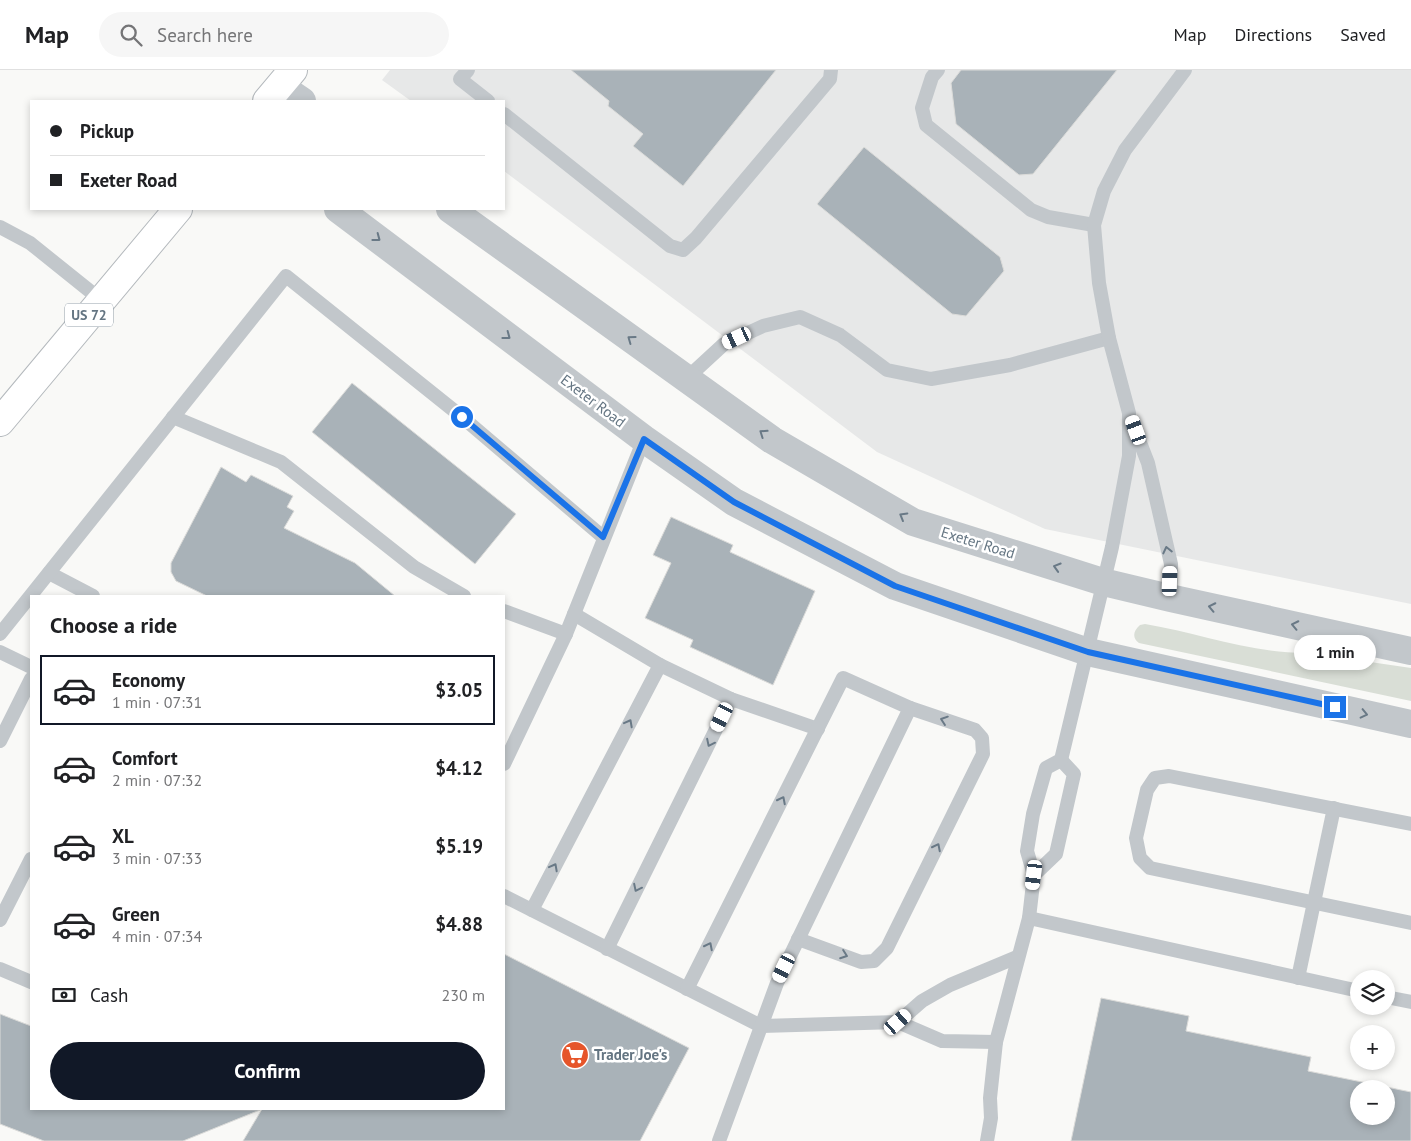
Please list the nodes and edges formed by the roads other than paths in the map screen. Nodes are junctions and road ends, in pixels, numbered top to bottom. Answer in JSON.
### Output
{"nodes":[{"id":1,"x":468,"y":70,"type":"edge"},
{"id":2,"x":831,"y":70,"type":"edge"},
{"id":3,"x":938,"y":70,"type":"edge"},
{"id":4,"x":1185,"y":70,"type":"edge"},
{"id":5,"x":280,"y":86,"type":"edge"},
{"id":6,"x":301,"y":100,"type":"edge"},
{"id":7,"x":487,"y":100,"type":"edge"},
{"id":8,"x":505,"y":115,"type":"edge"},
{"id":9,"x":177,"y":210,"type":"edge"},
{"id":10,"x":339,"y":210,"type":"edge"},
{"id":11,"x":451,"y":210,"type":"edge"},
{"id":12,"x":1094,"y":225,"type":"junction"},
{"id":13,"x":0,"y":227,"type":"edge"},
{"id":14,"x":102,"y":300,"type":"junction"},
{"id":15,"x":1109,"y":338,"type":"junction"},
{"id":16,"x":686,"y":379,"type":"junction"},
{"id":17,"x":1129,"y":413,"type":"junction"},
{"id":18,"x":173,"y":417,"type":"junction"},
{"id":19,"x":0,"y":422,"type":"edge"},
{"id":20,"x":644,"y":439,"type":"junction"},
{"id":21,"x":603,"y":537,"type":"junction"},
{"id":22,"x":48,"y":573,"type":"junction"},
{"id":23,"x":1103,"y":582,"type":"junction"},
{"id":24,"x":31,"y":595,"type":"edge"},
{"id":25,"x":91,"y":595,"type":"edge"},
{"id":26,"x":462,"y":595,"type":"edge"},
{"id":27,"x":30,"y":596,"type":"edge"},
{"id":28,"x":1170,"y":598,"type":"junction"},
{"id":29,"x":505,"y":611,"type":"edge"},
{"id":30,"x":574,"y":614,"type":"junction"},
{"id":31,"x":0,"y":634,"type":"edge"},
{"id":32,"x":566,"y":634,"type":"junction"},
{"id":33,"x":1411,"y":651,"type":"edge"},
{"id":34,"x":0,"y":652,"type":"edge"},
{"id":35,"x":1088,"y":652,"type":"junction"},
{"id":36,"x":660,"y":665,"type":"junction"},
{"id":37,"x":30,"y":667,"type":"edge"},
{"id":38,"x":30,"y":681,"type":"edge"},
{"id":39,"x":731,"y":699,"type":"junction"},
{"id":40,"x":910,"y":708,"type":"junction"},
{"id":41,"x":1411,"y":724,"type":"edge"},
{"id":42,"x":818,"y":729,"type":"junction"},
{"id":43,"x":0,"y":741,"type":"edge"},
{"id":44,"x":1061,"y":760,"type":"junction"},
{"id":45,"x":505,"y":762,"type":"edge"},
{"id":46,"x":1334,"y":808,"type":"junction"},
{"id":47,"x":1411,"y":824,"type":"edge"},
{"id":48,"x":30,"y":861,"type":"edge"},
{"id":49,"x":1034,"y":875,"type":"junction"},
{"id":50,"x":505,"y":896,"type":"edge"},
{"id":51,"x":1314,"y":902,"type":"junction"},
{"id":52,"x":532,"y":910,"type":"junction"},
{"id":53,"x":1029,"y":918,"type":"junction"},
{"id":54,"x":0,"y":920,"type":"edge"},
{"id":55,"x":1411,"y":923,"type":"edge"},
{"id":56,"x":798,"y":939,"type":"junction"},
{"id":57,"x":608,"y":948,"type":"junction"},
{"id":58,"x":1018,"y":957,"type":"junction"},
{"id":59,"x":0,"y":969,"type":"edge"},
{"id":60,"x":1298,"y":978,"type":"junction"},
{"id":61,"x":30,"y":982,"type":"edge"},
{"id":62,"x":688,"y":989,"type":"junction"},
{"id":63,"x":1350,"y":989,"type":"edge"},
{"id":64,"x":1395,"y":999,"type":"edge"},
{"id":65,"x":1411,"y":1002,"type":"edge"},
{"id":66,"x":898,"y":1022,"type":"junction"},
{"id":67,"x":761,"y":1026,"type":"junction"},
{"id":68,"x":996,"y":1042,"type":"junction"},
{"id":69,"x":719,"y":1141,"type":"edge"},
{"id":70,"x":986,"y":1141,"type":"edge"}],
"edges":[{"from":1,"to":7,"type":"lane"},
{"from":2,"to":8,"type":"lane"},
{"from":3,"to":12,"type":"lane"},
{"from":4,"to":12,"type":"lane"},
{"from":5,"to":6,"type":"street"},
{"from":9,"to":14,"type":"main road","number":"US 72"},
{"from":10,"to":20,"type":"street","name":"Exeter Road","one_way":true},
{"from":16,"to":11,"type":"street","name":"Exeter Road","one_way":true},
{"from":12,"to":15,"type":"lane"},
{"from":13,"to":14,"type":"lane"},
{"from":14,"to":19,"type":"main road","number":"US 72"},
{"from":15,"to":16,"type":"lane"},
{"from":15,"to":17,"type":"lane"},
{"from":23,"to":16,"type":"street","name":"Exeter Road","one_way":true},
{"from":17,"to":23,"type":"lane"},
{"from":28,"to":17,"type":"lane","one_way":true},
{"from":18,"to":21,"type":"lane"},
{"from":18,"to":22,"type":"lane"},
{"from":18,"to":26,"type":"lane"},
{"from":20,"to":21,"type":"lane"},
{"from":20,"to":35,"type":"street","name":"Exeter Road"},
{"from":21,"to":30,"type":"lane"},
{"from":22,"to":24,"type":"lane"},
{"from":22,"to":25,"type":"lane"},
{"from":23,"to":28,"type":"street","name":"Exeter Road"},
{"from":23,"to":35,"type":"lane"},
{"from":27,"to":31,"type":"lane"},
{"from":33,"to":28,"type":"street","name":"Exeter Road","one_way":true},
{"from":29,"to":32,"type":"lane"},
{"from":30,"to":32,"type":"lane"},
{"from":30,"to":36,"type":"lane"},
{"from":32,"to":45,"type":"lane"},
{"from":34,"to":37,"type":"lane"},
{"from":35,"to":41,"type":"street","name":"Exeter Road","one_way":true},
{"from":35,"to":44,"type":"lane"},
{"from":36,"to":39,"type":"lane"},
{"from":52,"to":36,"type":"lane","one_way":true},
{"from":38,"to":43,"type":"lane"},
{"from":39,"to":42,"type":"lane"},
{"from":39,"to":57,"type":"lane","one_way":true},
{"from":40,"to":42,"type":"lane"},
{"from":40,"to":56,"type":"lane"},
{"from":56,"to":40,"type":"lane","one_way":true},
{"from":62,"to":42,"type":"lane","one_way":true},
{"from":44,"to":49,"type":"lane"},
{"from":44,"to":49,"type":"lane"},
{"from":46,"to":47,"type":"lane"},
{"from":46,"to":51,"type":"lane"},
{"from":46,"to":51,"type":"lane"},
{"from":48,"to":54,"type":"lane"},
{"from":49,"to":53,"type":"lane"},
{"from":50,"to":52,"type":"lane"},
{"from":51,"to":55,"type":"lane"},
{"from":51,"to":60,"type":"lane"},
{"from":52,"to":57,"type":"lane"},
{"from":53,"to":58,"type":"lane"},
{"from":53,"to":60,"type":"lane"},
{"from":56,"to":67,"type":"lane"},
{"from":57,"to":62,"type":"lane"},
{"from":58,"to":66,"type":"lane"},
{"from":58,"to":68,"type":"lane"},
{"from":59,"to":61,"type":"lane"},
{"from":60,"to":63,"type":"lane"},
{"from":62,"to":67,"type":"lane"},
{"from":64,"to":65,"type":"lane"},
{"from":66,"to":67,"type":"lane"},
{"from":66,"to":68,"type":"lane"},
{"from":67,"to":69,"type":"lane"},
{"from":68,"to":70,"type":"lane"}]}
